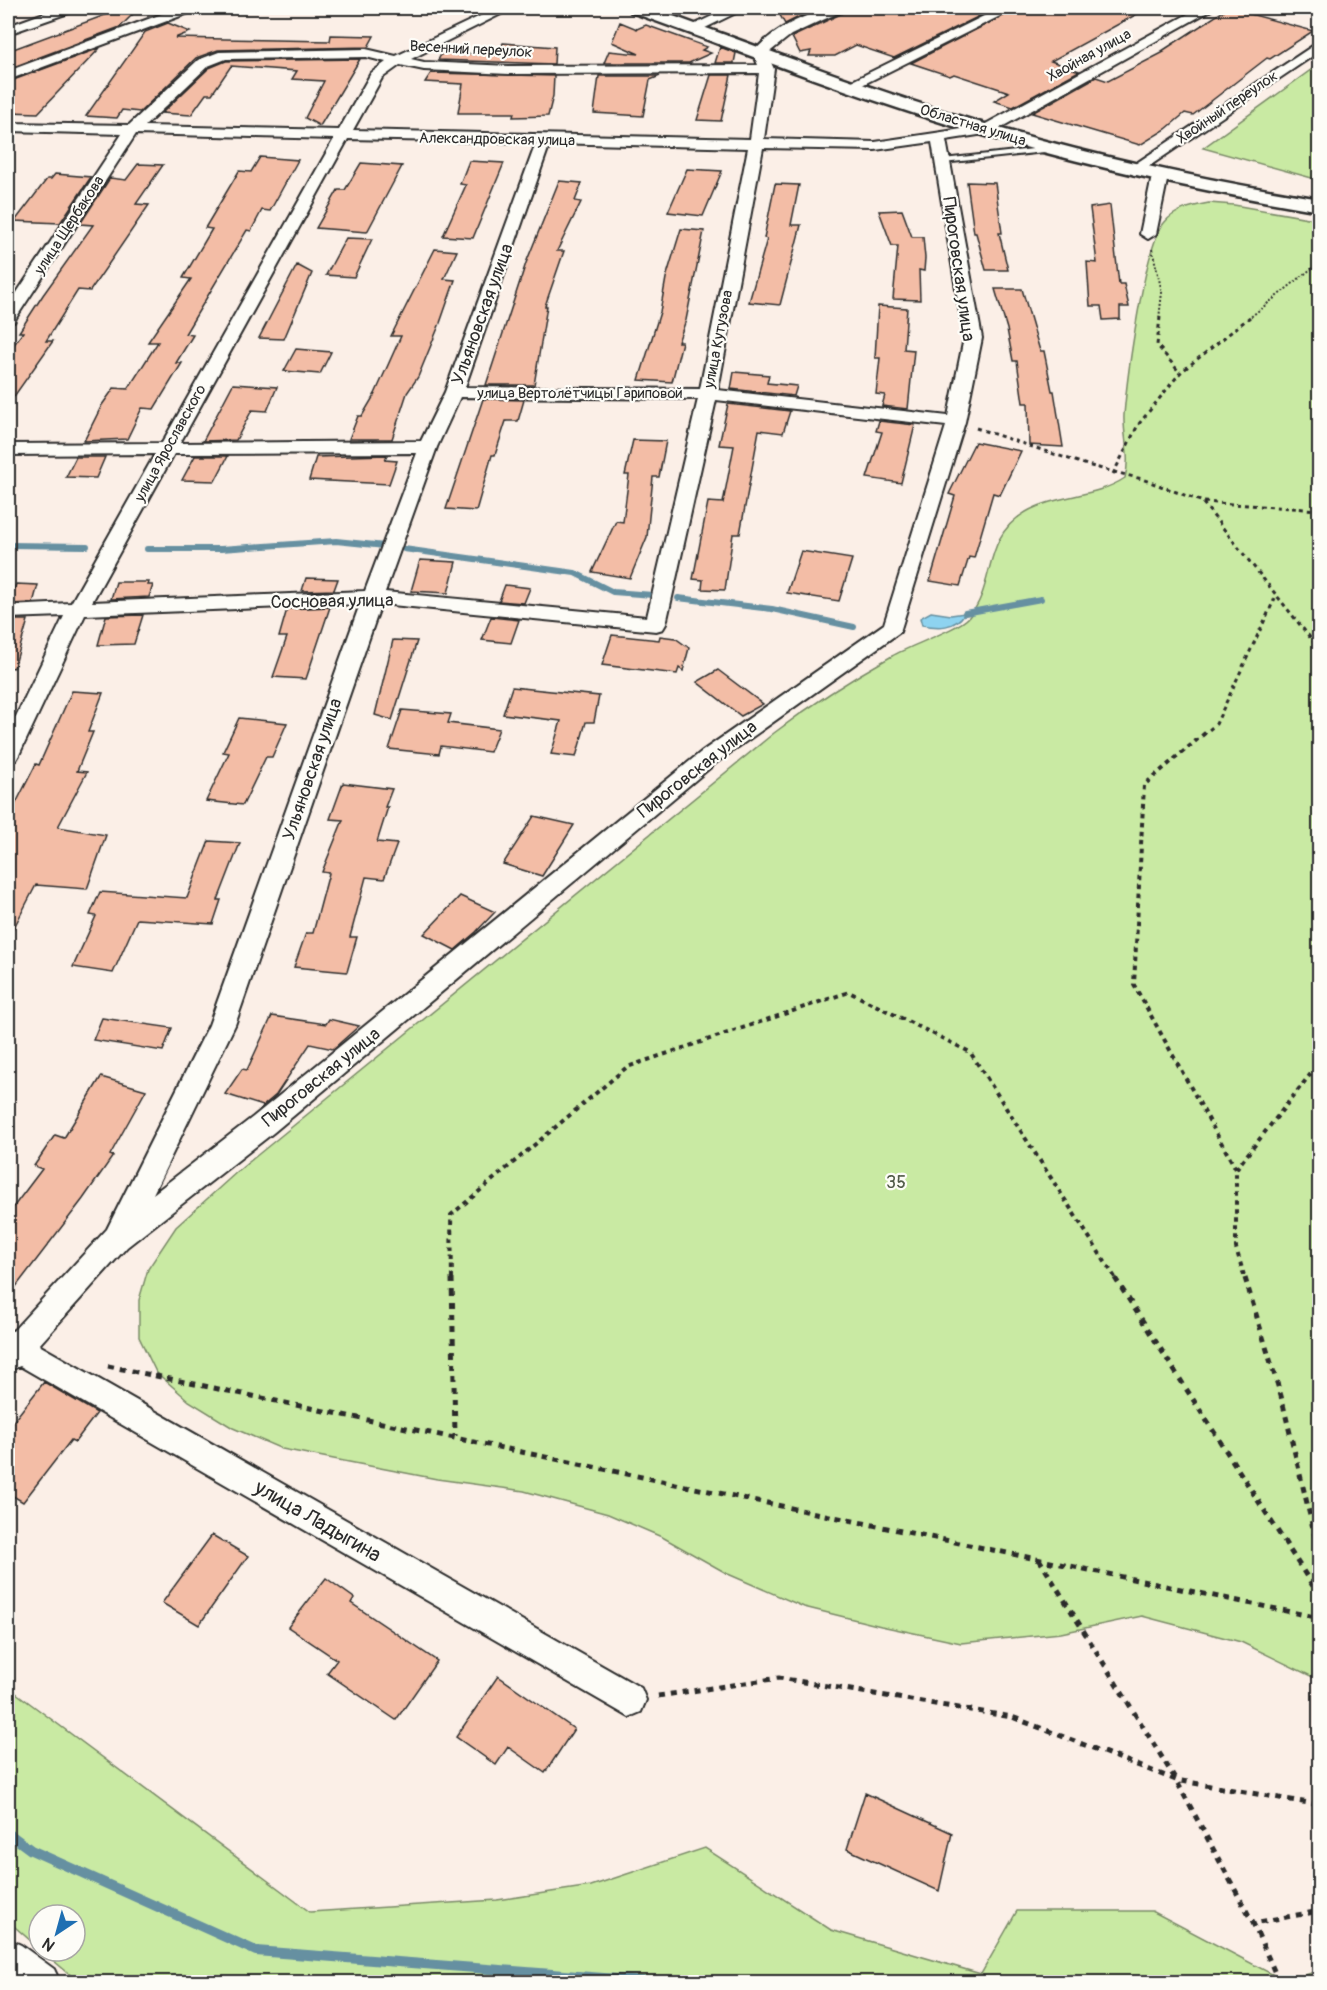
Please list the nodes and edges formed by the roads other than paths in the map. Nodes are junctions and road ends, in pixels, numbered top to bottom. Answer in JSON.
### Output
{"nodes":[{"id":1,"x":69,"y":8,"type":"edge"},
{"id":2,"x":189,"y":8,"type":"edge"},
{"id":3,"x":506,"y":8,"type":"edge"},
{"id":4,"x":637,"y":8,"type":"edge"},
{"id":5,"x":739,"y":8,"type":"edge"},
{"id":6,"x":837,"y":8,"type":"edge"},
{"id":7,"x":1009,"y":8,"type":"edge"},
{"id":8,"x":1208,"y":8,"type":"edge"},
{"id":9,"x":694,"y":28,"type":"junction"},
{"id":10,"x":8,"y":30,"type":"edge"},
{"id":11,"x":1320,"y":45,"type":"edge"},
{"id":12,"x":396,"y":61,"type":"junction"},
{"id":13,"x":764,"y":61,"type":"junction"},
{"id":14,"x":8,"y":76,"type":"edge"},
{"id":15,"x":849,"y":86,"type":"junction"},
{"id":16,"x":8,"y":127,"type":"edge"},
{"id":17,"x":986,"y":130,"type":"junction"},
{"id":18,"x":131,"y":131,"type":"junction"},
{"id":19,"x":343,"y":136,"type":"junction"},
{"id":20,"x":938,"y":137,"type":"junction"},
{"id":21,"x":544,"y":140,"type":"junction"},
{"id":22,"x":756,"y":145,"type":"junction"},
{"id":23,"x":1051,"y":149,"type":"junction"},
{"id":24,"x":943,"y":161,"type":"junction"},
{"id":25,"x":1134,"y":170,"type":"junction"},
{"id":26,"x":1160,"y":176,"type":"junction"},
{"id":27,"x":1320,"y":205,"type":"edge"},
{"id":28,"x":1148,"y":234,"type":"road end"},
{"id":29,"x":8,"y":318,"type":"edge"},
{"id":30,"x":454,"y":392,"type":"junction"},
{"id":31,"x":708,"y":394,"type":"junction"},
{"id":32,"x":956,"y":422,"type":"junction"},
{"id":33,"x":428,"y":447,"type":"junction"},
{"id":34,"x":166,"y":448,"type":"junction"},
{"id":35,"x":8,"y":449,"type":"edge"},
{"id":36,"x":373,"y":597,"type":"junction"},
{"id":37,"x":78,"y":609,"type":"junction"},
{"id":38,"x":8,"y":612,"type":"edge"},
{"id":39,"x":656,"y":624,"type":"joint"},
{"id":40,"x":8,"y":755,"type":"edge"},
{"id":41,"x":117,"y":1238,"type":"junction"},
{"id":42,"x":10,"y":1349,"type":"edge"},
{"id":43,"x":629,"y":1701,"type":"road end"},
{"id":44,"x":8,"y":1958,"type":"edge"},
{"id":45,"x":41,"y":1983,"type":"edge"}],
"edges":[{"from":1,"to":10,"type":"street"},
{"from":2,"to":14,"type":"street"},
{"from":3,"to":12,"type":"street","name":"улица Ярославского"},
{"from":4,"to":9,"type":"main road","name":"Областная улица"},
{"from":5,"to":9,"type":"street"},
{"from":6,"to":13,"type":"street"},
{"from":7,"to":15,"type":"street"},
{"from":8,"to":17,"type":"street","name":"Хвойная улица"},
{"from":9,"to":13,"type":"main road","name":"Областная улица"},
{"from":11,"to":25,"type":"street","name":"Хвойный переулок"},
{"from":12,"to":13,"type":"street","name":"Весенний переулок"},
{"from":12,"to":18,"type":"street","name":"Весенний переулок"},
{"from":12,"to":19,"type":"street","name":"улица Ярославского"},
{"from":13,"to":15,"type":"main road","name":"Областная улица"},
{"from":13,"to":22,"type":"street","name":"улица Кутузова"},
{"from":15,"to":17,"type":"main road","name":"Областная улица"},
{"from":16,"to":18,"type":"street","name":"Александровская улица"},
{"from":17,"to":20,"type":"street","name":"Александровская улица"},
{"from":17,"to":23,"type":"main road","name":"Областная улица"},
{"from":18,"to":19,"type":"street","name":"Александровская улица"},
{"from":18,"to":29,"type":"street","name":"улица Щербакова"},
{"from":19,"to":21,"type":"street","name":"Александровская улица"},
{"from":19,"to":34,"type":"street","name":"улица Ярославского"},
{"from":20,"to":22,"type":"street","name":"Александровская улица"},
{"from":20,"to":24,"type":"street","name":"Пироговская улица"},
{"from":21,"to":22,"type":"street","name":"Александровская улица"},
{"from":21,"to":30,"type":"street","name":"Ульяновская улица"},
{"from":22,"to":31,"type":"street","name":"улица Кутузова"},
{"from":23,"to":24,"type":"lane"},
{"from":23,"to":25,"type":"main road","name":"Областная улица"},
{"from":24,"to":32,"type":"street","name":"Пироговская улица"},
{"from":25,"to":26,"type":"main road","name":"Областная улица"},
{"from":26,"to":27,"type":"main road","name":"Областная улица"},
{"from":26,"to":28,"type":"street"},
{"from":30,"to":31,"type":"street","name":"улица Вертолётчицы Гариповой"},
{"from":30,"to":33,"type":"street","name":"Ульяновская улица"},
{"from":31,"to":32,"type":"street","name":"улица Вертолётчицы Гариповой"},
{"from":31,"to":39,"type":"street","name":"улица Кутузова"},
{"from":32,"to":41,"type":"street","name":"Пироговская улица"},
{"from":33,"to":34,"type":"street"},
{"from":33,"to":36,"type":"street","name":"Ульяновская улица"},
{"from":34,"to":35,"type":"street"},
{"from":34,"to":37,"type":"street","name":"улица Ярославского"},
{"from":36,"to":37,"type":"street","name":"Сосновая улица"},
{"from":36,"to":39,"type":"street","name":"Сосновая улица"},
{"from":36,"to":41,"type":"street","name":"Ульяновская улица"},
{"from":37,"to":38,"type":"street","name":"Сосновая улица"},
{"from":37,"to":40,"type":"street","name":"улица Ярославского"},
{"from":41,"to":42,"type":"street","name":"Ульяновская улица"},
{"from":42,"to":43,"type":"street","name":"улица Ладыгина"},
{"from":44,"to":45,"type":"street"}]}
